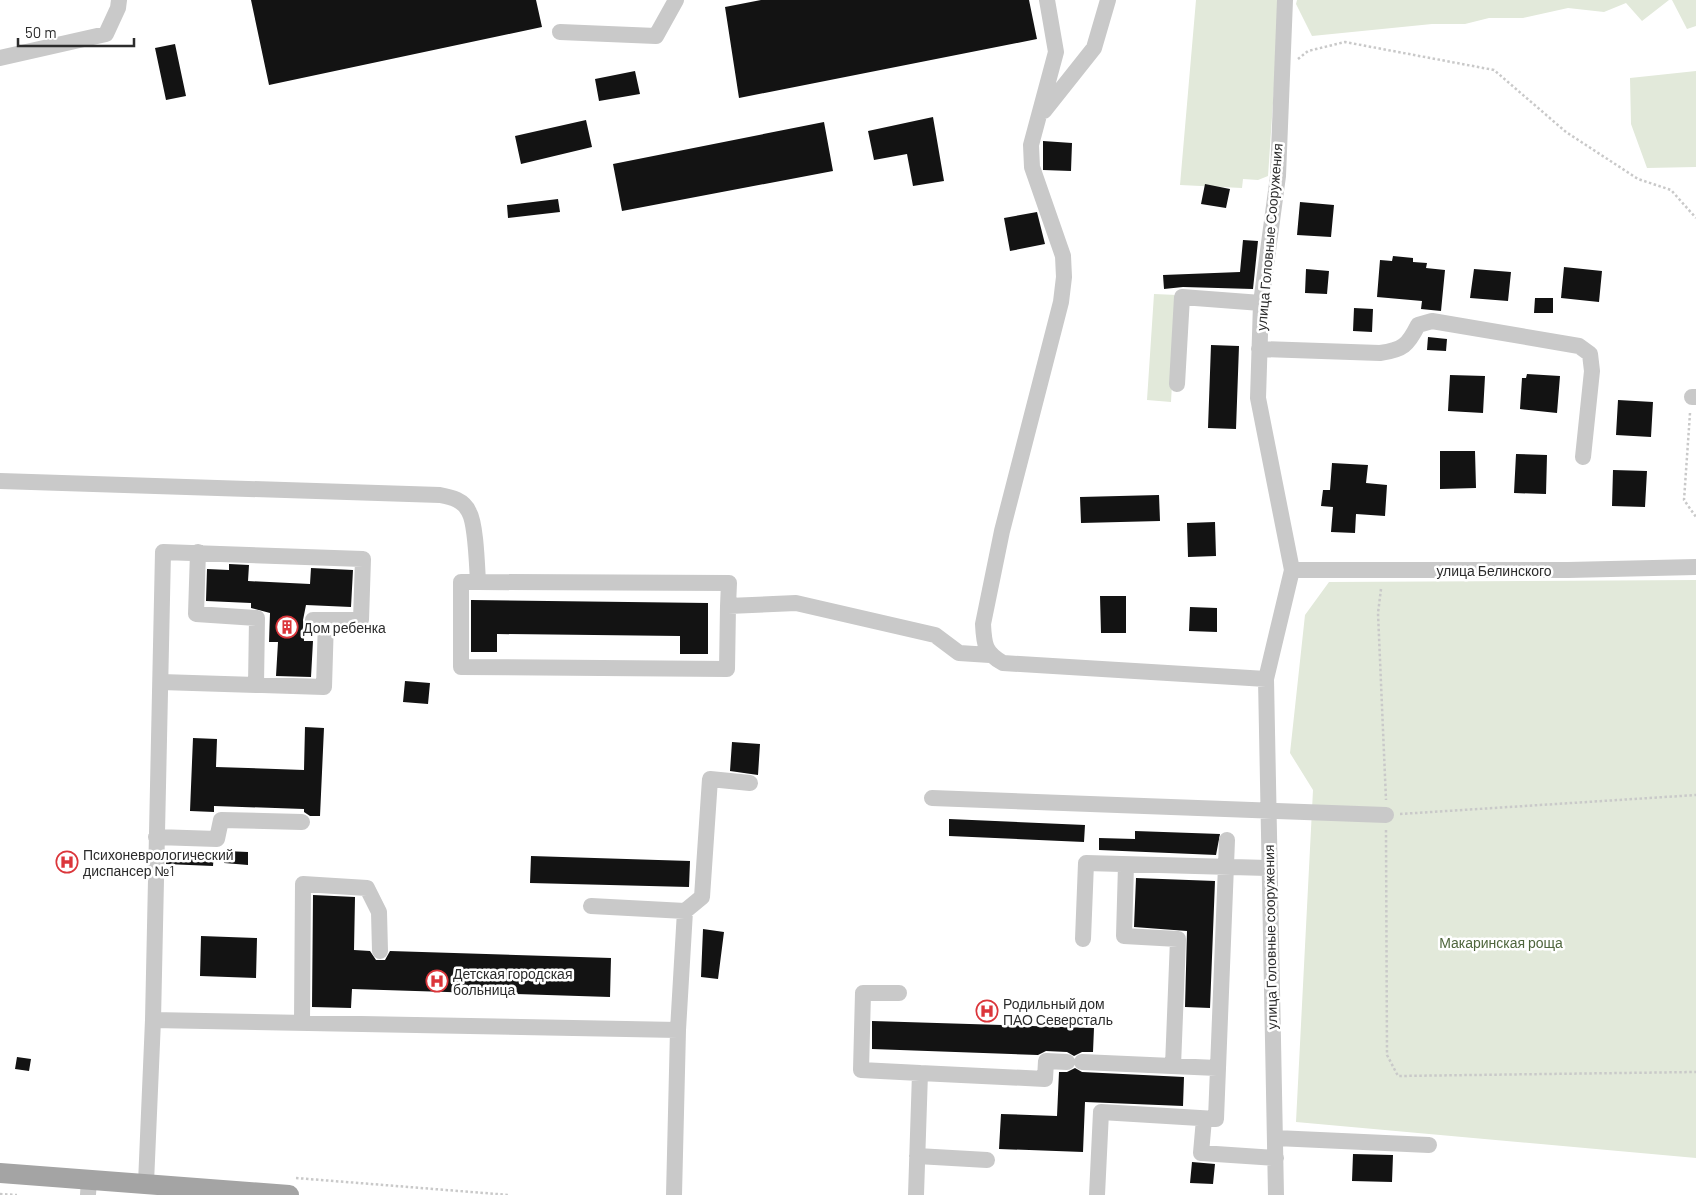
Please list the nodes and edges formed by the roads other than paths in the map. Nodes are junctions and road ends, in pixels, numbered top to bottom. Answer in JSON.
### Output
{"nodes":[{"id":1,"x":119,"y":0,"type":"edge"},
{"id":2,"x":676,"y":0,"type":"edge"},
{"id":3,"x":1047,"y":0,"type":"edge"},
{"id":4,"x":1108,"y":0,"type":"edge"},
{"id":5,"x":1285,"y":0,"type":"edge"},
{"id":6,"x":560,"y":32,"type":"dead end"},
{"id":7,"x":0,"y":58,"type":"edge"},
{"id":8,"x":1040,"y":115,"type":"junction"},
{"id":9,"x":1261,"y":303,"type":"junction"},
{"id":10,"x":1259,"y":349,"type":"junction"},
{"id":11,"x":1177,"y":384,"type":"dead end"},
{"id":12,"x":1583,"y":457,"type":"dead end"},
{"id":13,"x":0,"y":482,"type":"edge"},
{"id":14,"x":198,"y":552,"type":"junction"},
{"id":15,"x":1696,"y":567,"type":"edge"},
{"id":16,"x":1292,"y":570,"type":"junction"},
{"id":17,"x":478,"y":582,"type":"junction"},
{"id":18,"x":728,"y":606,"type":"junction"},
{"id":19,"x":990,"y":655,"type":"junction"},
{"id":20,"x":1266,"y":678,"type":"junction"},
{"id":21,"x":161,"y":682,"type":"junction"},
{"id":22,"x":256,"y":685,"type":"junction"},
{"id":23,"x":750,"y":783,"type":"dead end"},
{"id":24,"x":932,"y":798,"type":"dead end"},
{"id":25,"x":1268,"y":812,"type":"junction"},
{"id":26,"x":1386,"y":815,"type":"road end"},
{"id":27,"x":302,"y":822,"type":"dead end"},
{"id":28,"x":156,"y":837,"type":"junction"},
{"id":29,"x":1226,"y":840,"type":"dead end"},
{"id":30,"x":1126,"y":865,"type":"junction"},
{"id":31,"x":1226,"y":867,"type":"junction"},
{"id":32,"x":1268,"y":868,"type":"junction"},
{"id":33,"x":591,"y":906,"type":"dead end"},
{"id":34,"x":685,"y":911,"type":"junction"},
{"id":35,"x":1083,"y":939,"type":"dead end"},
{"id":36,"x":380,"y":951,"type":"dead end"},
{"id":37,"x":898,"y":993,"type":"dead end"},
{"id":38,"x":153,"y":1020,"type":"junction"},
{"id":39,"x":302,"y":1022,"type":"junction"},
{"id":40,"x":678,"y":1030,"type":"junction"},
{"id":41,"x":1173,"y":1066,"type":"junction"},
{"id":42,"x":1217,"y":1068,"type":"junction"},
{"id":43,"x":920,"y":1073,"type":"junction"},
{"id":44,"x":1204,"y":1119,"type":"junction"},
{"id":45,"x":1276,"y":1138,"type":"junction"},
{"id":46,"x":1429,"y":1145,"type":"dead end"},
{"id":47,"x":917,"y":1156,"type":"junction"},
{"id":48,"x":1276,"y":1158,"type":"junction"},
{"id":49,"x":987,"y":1160,"type":"dead end"},
{"id":50,"x":0,"y":1173,"type":"edge"},
{"id":51,"x":146,"y":1183,"type":"junction"},
{"id":52,"x":89,"y":1187,"type":"edge"},
{"id":53,"x":289,"y":1195,"type":"edge"},
{"id":54,"x":674,"y":1195,"type":"edge"},
{"id":55,"x":916,"y":1195,"type":"edge"},
{"id":56,"x":1097,"y":1195,"type":"edge"},
{"id":57,"x":1276,"y":1195,"type":"edge"}],
"edges":[{"from":1,"to":7,"type":"street"},
{"from":2,"to":6,"type":"street"},
{"from":3,"to":8,"type":"street"},
{"from":4,"to":8,"type":"street"},
{"from":5,"to":9,"type":"street","name":"улица Головные Сооружения"},
{"from":8,"to":19,"type":"street"},
{"from":9,"to":10,"type":"street","name":"улица Головные Сооружения"},
{"from":9,"to":11,"type":"street"},
{"from":10,"to":12,"type":"street"},
{"from":10,"to":16,"type":"street","name":"улица Головные Сооружения"},
{"from":13,"to":17,"type":"street"},
{"from":14,"to":21,"type":"street"},
{"from":14,"to":22,"type":"street"},
{"from":14,"to":22,"type":"street"},
{"from":15,"to":16,"type":"street","name":"улица Белинского"},
{"from":16,"to":20,"type":"street","name":"улица Головные Сооружения"},
{"from":17,"to":18,"type":"street"},
{"from":17,"to":18,"type":"street"},
{"from":18,"to":19,"type":"street"},
{"from":19,"to":20,"type":"street"},
{"from":20,"to":25,"type":"street","name":"улица Головные сооружения"},
{"from":21,"to":22,"type":"street"},
{"from":21,"to":28,"type":"street"},
{"from":23,"to":34,"type":"street"},
{"from":24,"to":25,"type":"street"},
{"from":25,"to":26,"type":"street"},
{"from":25,"to":32,"type":"street","name":"улица Головные сооружения"},
{"from":27,"to":28,"type":"street"},
{"from":28,"to":38,"type":"street"},
{"from":29,"to":31,"type":"street"},
{"from":30,"to":31,"type":"street"},
{"from":30,"to":35,"type":"street"},
{"from":30,"to":41,"type":"street"},
{"from":31,"to":32,"type":"street"},
{"from":31,"to":42,"type":"street"},
{"from":32,"to":45,"type":"street","name":"улица Головные сооружения"},
{"from":33,"to":34,"type":"street"},
{"from":34,"to":40,"type":"street"},
{"from":36,"to":39,"type":"street"},
{"from":37,"to":43,"type":"street"},
{"from":38,"to":39,"type":"street"},
{"from":38,"to":51,"type":"street"},
{"from":39,"to":40,"type":"street"},
{"from":40,"to":54,"type":"street"},
{"from":41,"to":42,"type":"street"},
{"from":41,"to":43,"type":"street"},
{"from":42,"to":44,"type":"street"},
{"from":43,"to":47,"type":"street"},
{"from":44,"to":48,"type":"street"},
{"from":44,"to":56,"type":"street"},
{"from":45,"to":46,"type":"street"},
{"from":45,"to":48,"type":"street","name":"улица Головные сооружения"},
{"from":47,"to":49,"type":"street"},
{"from":47,"to":55,"type":"street"},
{"from":48,"to":57,"type":"street","name":"улица Головные сооружения"},
{"from":50,"to":52,"type":"main road"},
{"from":51,"to":52,"type":"main road"},
{"from":51,"to":53,"type":"main road"}]}
